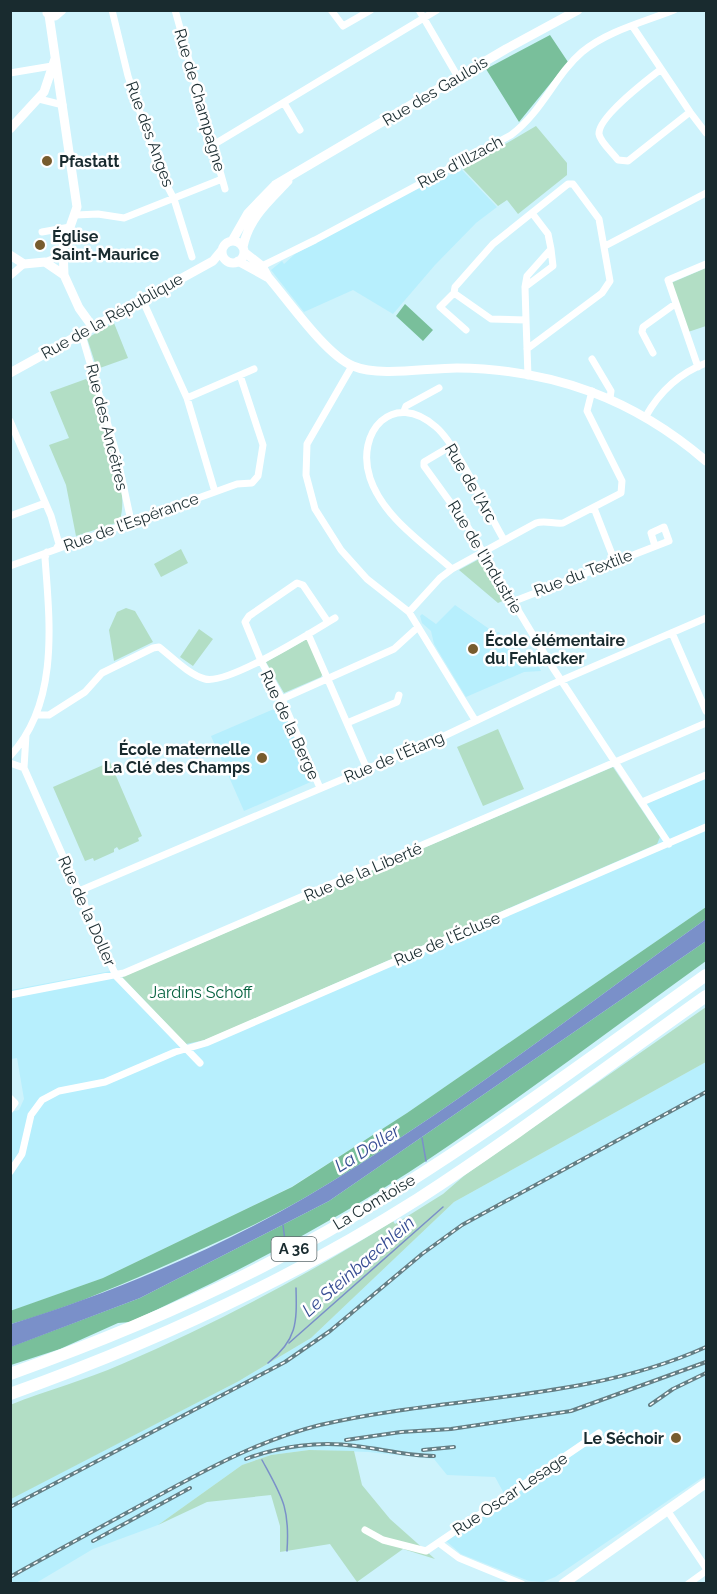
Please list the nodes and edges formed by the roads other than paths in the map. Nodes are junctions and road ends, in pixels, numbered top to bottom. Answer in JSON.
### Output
{"nodes":[{"id":1,"x":112,"y":10,"type":"edge"},
{"id":2,"x":175,"y":10,"type":"edge"},
{"id":3,"x":331,"y":10,"type":"edge"},
{"id":4,"x":371,"y":10,"type":"edge"},
{"id":5,"x":418,"y":10,"type":"edge"},
{"id":6,"x":437,"y":10,"type":"edge"},
{"id":7,"x":578,"y":10,"type":"edge"},
{"id":8,"x":674,"y":10,"type":"edge"},
{"id":9,"x":54,"y":13,"type":"edge"},
{"id":10,"x":423,"y":19,"type":"junction"},
{"id":11,"x":633,"y":27,"type":"junction"},
{"id":12,"x":54,"y":62,"type":"junction"},
{"id":13,"x":660,"y":70,"type":"junction"},
{"id":14,"x":10,"y":73,"type":"edge"},
{"id":15,"x":458,"y":77,"type":"junction"},
{"id":16,"x":39,"y":99,"type":"junction"},
{"id":17,"x":284,"y":103,"type":"junction"},
{"id":18,"x":63,"y":105,"type":"junction"},
{"id":19,"x":690,"y":112,"type":"junction"},
{"id":20,"x":10,"y":129,"type":"edge"},
{"id":21,"x":300,"y":130,"type":"dead end"},
{"id":22,"x":706,"y":133,"type":"edge"},
{"id":23,"x":213,"y":145,"type":"junction"},
{"id":24,"x":294,"y":175,"type":"junction"},
{"id":25,"x":222,"y":179,"type":"junction"},
{"id":26,"x":225,"y":189,"type":"dead end"},
{"id":27,"x":706,"y":193,"type":"edge"},
{"id":28,"x":174,"y":199,"type":"junction"},
{"id":29,"x":532,"y":213,"type":"junction"},
{"id":30,"x":76,"y":215,"type":"junction"},
{"id":31,"x":70,"y":227,"type":"junction"},
{"id":32,"x":42,"y":232,"type":"dead end"},
{"id":33,"x":232,"y":241,"type":"junction"},
{"id":34,"x":605,"y":246,"type":"junction"},
{"id":35,"x":243,"y":249,"type":"junction"},
{"id":36,"x":551,"y":249,"type":"junction"},
{"id":37,"x":222,"y":250,"type":"junction"},
{"id":38,"x":10,"y":255,"type":"edge"},
{"id":39,"x":62,"y":255,"type":"junction"},
{"id":40,"x":192,"y":257,"type":"dead end"},
{"id":41,"x":213,"y":261,"type":"junction"},
{"id":42,"x":232,"y":261,"type":"junction"},
{"id":43,"x":45,"y":262,"type":"junction"},
{"id":44,"x":24,"y":264,"type":"junction"},
{"id":45,"x":706,"y":264,"type":"edge"},
{"id":46,"x":262,"y":266,"type":"junction"},
{"id":47,"x":64,"y":275,"type":"junction"},
{"id":48,"x":10,"y":276,"type":"edge"},
{"id":49,"x":268,"y":277,"type":"junction"},
{"id":50,"x":525,"y":287,"type":"junction"},
{"id":51,"x":454,"y":293,"type":"junction"},
{"id":52,"x":142,"y":299,"type":"junction"},
{"id":53,"x":675,"y":304,"type":"junction"},
{"id":54,"x":79,"y":308,"type":"junction"},
{"id":55,"x":526,"y":320,"type":"junction"},
{"id":56,"x":92,"y":326,"type":"junction"},
{"id":57,"x":466,"y":330,"type":"dead end"},
{"id":58,"x":81,"y":332,"type":"junction"},
{"id":59,"x":527,"y":349,"type":"junction"},
{"id":60,"x":653,"y":353,"type":"dead end"},
{"id":61,"x":592,"y":358,"type":"dead end"},
{"id":62,"x":706,"y":363,"type":"edge"},
{"id":63,"x":352,"y":366,"type":"junction"},
{"id":64,"x":698,"y":367,"type":"junction"},
{"id":65,"x":254,"y":369,"type":"dead end"},
{"id":66,"x":10,"y":373,"type":"edge"},
{"id":67,"x":240,"y":375,"type":"junction"},
{"id":68,"x":528,"y":376,"type":"junction"},
{"id":69,"x":439,"y":388,"type":"dead end"},
{"id":70,"x":592,"y":391,"type":"junction"},
{"id":71,"x":187,"y":398,"type":"junction"},
{"id":72,"x":610,"y":398,"type":"junction"},
{"id":73,"x":404,"y":411,"type":"junction"},
{"id":74,"x":646,"y":416,"type":"junction"},
{"id":75,"x":10,"y":421,"type":"edge"},
{"id":76,"x":451,"y":446,"type":"junction"},
{"id":77,"x":706,"y":462,"type":"edge"},
{"id":78,"x":215,"y":492,"type":"junction"},
{"id":79,"x":45,"y":503,"type":"junction"},
{"id":80,"x":594,"y":508,"type":"junction"},
{"id":81,"x":10,"y":516,"type":"edge"},
{"id":82,"x":131,"y":521,"type":"junction"},
{"id":83,"x":504,"y":540,"type":"junction"},
{"id":84,"x":655,"y":546,"type":"dead end"},
{"id":85,"x":56,"y":549,"type":"junction"},
{"id":86,"x":47,"y":552,"type":"junction"},
{"id":87,"x":482,"y":552,"type":"junction"},
{"id":88,"x":615,"y":562,"type":"junction"},
{"id":89,"x":10,"y":566,"type":"edge"},
{"id":90,"x":452,"y":569,"type":"junction"},
{"id":91,"x":512,"y":602,"type":"junction"},
{"id":92,"x":409,"y":612,"type":"junction"},
{"id":93,"x":706,"y":618,"type":"edge"},
{"id":94,"x":417,"y":628,"type":"junction"},
{"id":95,"x":672,"y":633,"type":"junction"},
{"id":96,"x":308,"y":634,"type":"junction"},
{"id":97,"x":261,"y":661,"type":"junction"},
{"id":98,"x":328,"y":678,"type":"junction"},
{"id":99,"x":562,"y":680,"type":"junction"},
{"id":100,"x":399,"y":695,"type":"dead end"},
{"id":101,"x":282,"y":699,"type":"junction"},
{"id":102,"x":706,"y":711,"type":"edge"},
{"id":103,"x":37,"y":715,"type":"junction"},
{"id":104,"x":475,"y":720,"type":"junction"},
{"id":105,"x":347,"y":723,"type":"junction"},
{"id":106,"x":706,"y":723,"type":"edge"},
{"id":107,"x":26,"y":735,"type":"junction"},
{"id":108,"x":10,"y":756,"type":"edge"},
{"id":109,"x":615,"y":761,"type":"junction"},
{"id":110,"x":10,"y":763,"type":"edge"},
{"id":111,"x":24,"y":768,"type":"junction"},
{"id":112,"x":367,"y":769,"type":"junction"},
{"id":113,"x":706,"y":775,"type":"edge"},
{"id":114,"x":320,"y":788,"type":"junction"},
{"id":115,"x":642,"y":802,"type":"junction"},
{"id":116,"x":706,"y":827,"type":"edge"},
{"id":117,"x":669,"y":844,"type":"junction"},
{"id":118,"x":79,"y":891,"type":"junction"},
{"id":119,"x":706,"y":975,"type":"edge"},
{"id":120,"x":116,"y":976,"type":"junction"},
{"id":121,"x":10,"y":995,"type":"edge"},
{"id":122,"x":706,"y":996,"type":"edge"},
{"id":123,"x":186,"y":1049,"type":"junction"},
{"id":124,"x":200,"y":1063,"type":"dead end"},
{"id":125,"x":10,"y":1098,"type":"edge"},
{"id":126,"x":10,"y":1110,"type":"edge"},
{"id":127,"x":10,"y":1172,"type":"edge"},
{"id":128,"x":10,"y":1374,"type":"edge"},
{"id":129,"x":55,"y":1378,"type":"junction"},
{"id":130,"x":10,"y":1394,"type":"edge"},
{"id":131,"x":10,"y":1400,"type":"edge"},
{"id":132,"x":599,"y":1433,"type":"dead end"},
{"id":133,"x":706,"y":1483,"type":"edge"},
{"id":134,"x":667,"y":1510,"type":"junction"},
{"id":135,"x":365,"y":1530,"type":"dead end"},
{"id":136,"x":439,"y":1543,"type":"junction"},
{"id":137,"x":706,"y":1569,"type":"edge"},
{"id":138,"x":522,"y":1584,"type":"edge"},
{"id":139,"x":562,"y":1584,"type":"edge"},
{"id":140,"x":688,"y":1584,"type":"edge"}],
"edges":[{"from":1,"to":28,"type":"street","name":"Rue des Anges"},
{"from":2,"to":23,"type":"street","name":"Rue de Champagne"},
{"from":3,"to":4,"type":"street"},
{"from":5,"to":10,"type":"street"},
{"from":6,"to":10,"type":"street"},
{"from":7,"to":15,"type":"main road","name":"Rue des Gaulois"},
{"from":8,"to":11,"type":"street","name":"Rue d'Illzach"},
{"from":9,"to":12,"type":"main road"},
{"from":10,"to":15,"type":"street"},
{"from":10,"to":17,"type":"street"},
{"from":11,"to":13,"type":"street"},
{"from":11,"to":46,"type":"street","name":"Rue d'Illzach"},
{"from":12,"to":14,"type":"street"},
{"from":12,"to":16,"type":"main road"},
{"from":12,"to":18,"type":"main road"},
{"from":13,"to":19,"type":"street"},
{"from":13,"to":19,"type":"street"},
{"from":15,"to":24,"type":"main road","name":"Rue des Gaulois"},
{"from":16,"to":18,"type":"street"},
{"from":16,"to":20,"type":"main road"},
{"from":17,"to":21,"type":"street"},
{"from":17,"to":23,"type":"street"},
{"from":18,"to":30,"type":"main road"},
{"from":19,"to":22,"type":"street"},
{"from":23,"to":25,"type":"street","name":"Rue de Champagne"},
{"from":24,"to":33,"type":"main road","name":"Rue des Gaulois"},
{"from":24,"to":35,"type":"main road","name":"Rue des Gaulois"},
{"from":25,"to":26,"type":"street","name":"Rue de Champagne"},
{"from":25,"to":28,"type":"street"},
{"from":27,"to":34,"type":"street"},
{"from":28,"to":30,"type":"street"},
{"from":28,"to":40,"type":"street","name":"Rue des Anges"},
{"from":29,"to":34,"type":"street"},
{"from":29,"to":36,"type":"street"},
{"from":29,"to":51,"type":"street"},
{"from":30,"to":31,"type":"main road"},
{"from":31,"to":32,"type":"street"},
{"from":31,"to":39,"type":"main road"},
{"from":33,"to":35,"type":"main road","name":"Rue de la République"},
{"from":33,"to":37,"type":"main road","name":"Rue des Gaulois"},
{"from":34,"to":59,"type":"street"},
{"from":35,"to":42,"type":"main road","name":"Rue des Gaulois"},
{"from":35,"to":46,"type":"main road","name":"Rue de la République"},
{"from":36,"to":50,"type":"street"},
{"from":36,"to":50,"type":"street"},
{"from":37,"to":41,"type":"main road","name":"Rue de la République"},
{"from":37,"to":42,"type":"main road"},
{"from":38,"to":44,"type":"main road"},
{"from":39,"to":43,"type":"street"},
{"from":39,"to":47,"type":"main road"},
{"from":41,"to":42,"type":"main road","name":"Rue de la République"},
{"from":41,"to":52,"type":"main road","name":"Rue de la République"},
{"from":42,"to":49,"type":"main road","name":"Rue de la République"},
{"from":43,"to":44,"type":"main road"},
{"from":43,"to":47,"type":"main road"},
{"from":44,"to":48,"type":"street"},
{"from":45,"to":53,"type":"street"},
{"from":46,"to":49,"type":"main road","name":"Rue de la République"},
{"from":47,"to":54,"type":"main road"},
{"from":49,"to":63,"type":"main road","name":"Rue de la République"},
{"from":50,"to":55,"type":"street"},
{"from":51,"to":55,"type":"street"},
{"from":51,"to":57,"type":"street"},
{"from":52,"to":56,"type":"main road","name":"Rue de la République"},
{"from":52,"to":71,"type":"street"},
{"from":53,"to":60,"type":"street"},
{"from":53,"to":64,"type":"street"},
{"from":54,"to":56,"type":"main road"},
{"from":54,"to":58,"type":"main road"},
{"from":55,"to":59,"type":"street"},
{"from":56,"to":58,"type":"main road","name":"Rue de la République"},
{"from":58,"to":66,"type":"main road","name":"Rue de la République"},
{"from":58,"to":82,"type":"street","name":"Rue des Ancêtres"},
{"from":59,"to":68,"type":"street"},
{"from":61,"to":72,"type":"street"},
{"from":62,"to":64,"type":"street"},
{"from":63,"to":68,"type":"main road","name":"Rue de la République"},
{"from":63,"to":92,"type":"street"},
{"from":64,"to":74,"type":"street"},
{"from":65,"to":67,"type":"street"},
{"from":67,"to":71,"type":"street"},
{"from":67,"to":78,"type":"street","name":"Rue de l'Espérance"},
{"from":68,"to":70,"type":"main road","name":"Rue de la République"},
{"from":69,"to":73,"type":"street"},
{"from":70,"to":72,"type":"main road","name":"Rue de la République"},
{"from":70,"to":80,"type":"street"},
{"from":71,"to":78,"type":"street"},
{"from":72,"to":74,"type":"main road","name":"Rue de la République"},
{"from":73,"to":76,"type":"street","name":"Rue de l'Arc"},
{"from":73,"to":90,"type":"street"},
{"from":74,"to":77,"type":"main road","name":"Rue de la République"},
{"from":75,"to":79,"type":"street"},
{"from":76,"to":83,"type":"street","name":"Rue de l'Arc"},
{"from":76,"to":87,"type":"street","name":"Rue de l'Industrie"},
{"from":78,"to":82,"type":"street","name":"Rue de l'Espérance"},
{"from":79,"to":81,"type":"street"},
{"from":79,"to":85,"type":"street"},
{"from":80,"to":83,"type":"street"},
{"from":80,"to":88,"type":"street"},
{"from":82,"to":85,"type":"street","name":"Rue de l'Espérance"},
{"from":83,"to":87,"type":"street"},
{"from":84,"to":88,"type":"street","name":"Rue du Textile"},
{"from":85,"to":86,"type":"street","name":"Rue de l'Espérance"},
{"from":86,"to":89,"type":"street","name":"Rue de l'Espérance"},
{"from":86,"to":103,"type":"street"},
{"from":87,"to":90,"type":"street"},
{"from":87,"to":91,"type":"street","name":"Rue de l'Industrie"},
{"from":88,"to":91,"type":"street","name":"Rue du Textile"},
{"from":90,"to":92,"type":"street"},
{"from":91,"to":99,"type":"street","name":"Rue de l'Industrie"},
{"from":92,"to":94,"type":"street"},
{"from":93,"to":95,"type":"street","name":"Rue de l'Étang"},
{"from":94,"to":98,"type":"street"},
{"from":94,"to":104,"type":"street"},
{"from":95,"to":99,"type":"street","name":"Rue de l'Étang"},
{"from":95,"to":102,"type":"street"},
{"from":96,"to":97,"type":"street"},
{"from":96,"to":97,"type":"street","name":"Rue de la Berge"},
{"from":96,"to":98,"type":"street"},
{"from":97,"to":101,"type":"street","name":"Rue de la Berge"},
{"from":97,"to":103,"type":"street"},
{"from":98,"to":101,"type":"street"},
{"from":98,"to":105,"type":"street"},
{"from":99,"to":104,"type":"street","name":"Rue de l'Étang"},
{"from":99,"to":109,"type":"street","name":"Rue de l'Industrie"},
{"from":100,"to":105,"type":"street"},
{"from":101,"to":114,"type":"street","name":"Rue de la Berge"},
{"from":103,"to":107,"type":"street"},
{"from":104,"to":112,"type":"street","name":"Rue de l'Étang"},
{"from":105,"to":112,"type":"street"},
{"from":106,"to":109,"type":"street","name":"Rue de la Liberté"},
{"from":107,"to":108,"type":"street"},
{"from":107,"to":111,"type":"street"},
{"from":109,"to":115,"type":"street","name":"Rue de l'Industrie"},
{"from":109,"to":120,"type":"street","name":"Rue de la Liberté"},
{"from":110,"to":111,"type":"street"},
{"from":111,"to":118,"type":"street","name":"Rue de la Doller"},
{"from":112,"to":114,"type":"street","name":"Rue de l'Étang"},
{"from":113,"to":115,"type":"street"},
{"from":114,"to":118,"type":"street","name":"Rue de l'Étang"},
{"from":115,"to":117,"type":"street","name":"Rue de l'Industrie"},
{"from":116,"to":117,"type":"street","name":"Rue de l'Écluse"},
{"from":117,"to":123,"type":"street","name":"Rue de l'Écluse"},
{"from":118,"to":120,"type":"street","name":"Rue de la Doller"},
{"from":119,"to":128,"type":"highway","name":"La Comtoise","number":"A 36"},
{"from":120,"to":121,"type":"street","name":"Rue de la Liberté"},
{"from":120,"to":123,"type":"street","name":"Rue de la Doller"},
{"from":122,"to":129,"type":"highway","name":"La Comtoise","number":"A 36"},
{"from":123,"to":124,"type":"street","name":"Rue de la Doller"},
{"from":123,"to":127,"type":"street","name":"Rue de l'Écluse"},
{"from":125,"to":126,"type":"street"},
{"from":129,"to":130,"type":"highway","name":"La Comtoise","number":"A 36"},
{"from":129,"to":131,"type":"highway"},
{"from":132,"to":136,"type":"street","name":"Rue Oscar Lesage"},
{"from":133,"to":134,"type":"main road"},
{"from":134,"to":137,"type":"street"},
{"from":134,"to":139,"type":"main road"},
{"from":135,"to":136,"type":"street"},
{"from":136,"to":138,"type":"street","name":"Rue Oscar Lesage"},
{"from":137,"to":140,"type":"street"}]}
